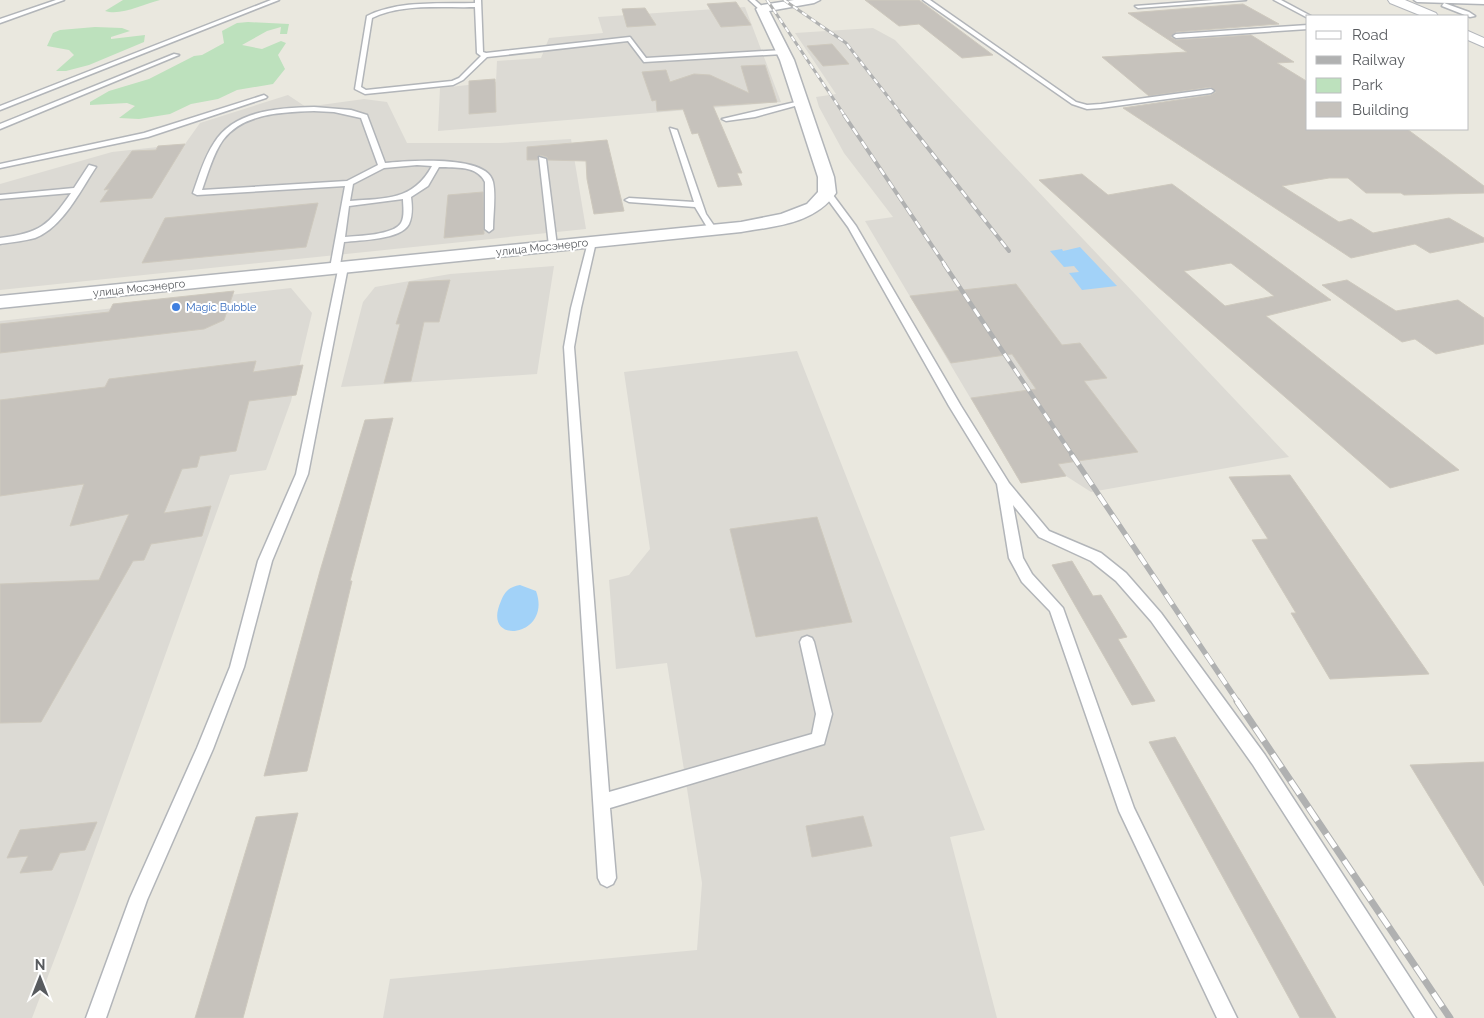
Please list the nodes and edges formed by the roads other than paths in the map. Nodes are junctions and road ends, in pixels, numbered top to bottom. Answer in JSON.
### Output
{"nodes":[{"id":1,"x":61,"y":0,"type":"edge"},
{"id":2,"x":276,"y":0,"type":"edge"},
{"id":3,"x":814,"y":0,"type":"edge"},
{"id":4,"x":926,"y":0,"type":"edge"},
{"id":5,"x":1243,"y":0,"type":"edge"},
{"id":6,"x":1277,"y":0,"type":"edge"},
{"id":7,"x":1395,"y":0,"type":"edge"},
{"id":8,"x":1412,"y":0,"type":"edge"},
{"id":9,"x":1417,"y":0,"type":"edge"},
{"id":10,"x":1430,"y":0,"type":"edge"},
{"id":11,"x":478,"y":2,"type":"edge"},
{"id":12,"x":1484,"y":2,"type":"edge"},
{"id":13,"x":757,"y":5,"type":"edge"},
{"id":14,"x":1138,"y":6,"type":"dead end"},
{"id":15,"x":1306,"y":15,"type":"edge"},
{"id":16,"x":1430,"y":15,"type":"edge"},
{"id":17,"x":1473,"y":16,"type":"edge"},
{"id":18,"x":0,"y":22,"type":"edge"},
{"id":19,"x":1306,"y":27,"type":"edge"},
{"id":20,"x":1176,"y":36,"type":"dead end"},
{"id":21,"x":1469,"y":36,"type":"edge"},
{"id":22,"x":1484,"y":44,"type":"edge"},
{"id":23,"x":783,"y":52,"type":"junction"},
{"id":24,"x":176,"y":55,"type":"dead end"},
{"id":25,"x":485,"y":55,"type":"junction"},
{"id":26,"x":1212,"y":91,"type":"dead end"},
{"id":27,"x":264,"y":97,"type":"dead end"},
{"id":28,"x":800,"y":103,"type":"junction"},
{"id":29,"x":0,"y":108,"type":"edge"},
{"id":30,"x":726,"y":119,"type":"dead end"},
{"id":31,"x":0,"y":127,"type":"edge"},
{"id":32,"x":673,"y":130,"type":"dead end"},
{"id":33,"x":542,"y":159,"type":"dead end"},
{"id":34,"x":436,"y":164,"type":"junction"},
{"id":35,"x":0,"y":166,"type":"edge"},
{"id":36,"x":382,"y":166,"type":"junction"},
{"id":37,"x":92,"y":167,"type":"dead end"},
{"id":38,"x":349,"y":183,"type":"junction"},
{"id":39,"x":76,"y":190,"type":"junction"},
{"id":40,"x":827,"y":193,"type":"junction"},
{"id":41,"x":408,"y":194,"type":"junction"},
{"id":42,"x":0,"y":197,"type":"edge"},
{"id":43,"x":629,"y":200,"type":"dead end"},
{"id":44,"x":346,"y":204,"type":"junction"},
{"id":45,"x":699,"y":205,"type":"junction"},
{"id":46,"x":488,"y":228,"type":"dead end"},
{"id":47,"x":713,"y":230,"type":"junction"},
{"id":48,"x":340,"y":240,"type":"junction"},
{"id":49,"x":0,"y":241,"type":"edge"},
{"id":50,"x":592,"y":242,"type":"junction"},
{"id":51,"x":553,"y":246,"type":"junction"},
{"id":52,"x":339,"y":268,"type":"junction"},
{"id":53,"x":0,"y":302,"type":"edge"},
{"id":54,"x":1003,"y":484,"type":"junction"},
{"id":55,"x":807,"y":642,"type":"dead end"},
{"id":56,"x":602,"y":802,"type":"junction"},
{"id":57,"x":607,"y":878,"type":"dead end"},
{"id":58,"x":96,"y":1018,"type":"edge"},
{"id":59,"x":1227,"y":1018,"type":"edge"},
{"id":60,"x":1426,"y":1018,"type":"edge"}],
"edges":[{"from":1,"to":18,"type":"lane"},
{"from":2,"to":29,"type":"lane"},
{"from":3,"to":13,"type":"street"},
{"from":4,"to":26,"type":"lane"},
{"from":5,"to":14,"type":"lane"},
{"from":6,"to":15,"type":"lane"},
{"from":7,"to":8,"type":"lane"},
{"from":7,"to":16,"type":"main road"},
{"from":9,"to":10,"type":"lane"},
{"from":10,"to":12,"type":"lane"},
{"from":10,"to":17,"type":"lane"},
{"from":11,"to":25,"type":"lane"},
{"from":11,"to":25,"type":"lane"},
{"from":13,"to":23,"type":"street"},
{"from":19,"to":20,"type":"lane"},
{"from":21,"to":22,"type":"main road"},
{"from":23,"to":25,"type":"lane"},
{"from":23,"to":28,"type":"street"},
{"from":24,"to":31,"type":"lane"},
{"from":27,"to":35,"type":"lane"},
{"from":28,"to":30,"type":"lane"},
{"from":28,"to":40,"type":"street"},
{"from":32,"to":45,"type":"lane"},
{"from":33,"to":51,"type":"lane"},
{"from":34,"to":36,"type":"lane"},
{"from":34,"to":41,"type":"lane"},
{"from":34,"to":46,"type":"lane"},
{"from":36,"to":38,"type":"lane"},
{"from":36,"to":38,"type":"lane"},
{"from":37,"to":39,"type":"lane"},
{"from":38,"to":44,"type":"lane"},
{"from":39,"to":42,"type":"lane"},
{"from":39,"to":49,"type":"lane"},
{"from":40,"to":47,"type":"street","name":"улица Мосэнерго"},
{"from":40,"to":54,"type":"lane"},
{"from":41,"to":44,"type":"lane"},
{"from":41,"to":48,"type":"lane"},
{"from":43,"to":45,"type":"lane"},
{"from":44,"to":48,"type":"lane"},
{"from":45,"to":47,"type":"lane"},
{"from":47,"to":50,"type":"street","name":"улица Мосэнерго"},
{"from":48,"to":52,"type":"lane"},
{"from":50,"to":51,"type":"street","name":"улица Мосэнерго"},
{"from":50,"to":56,"type":"lane"},
{"from":51,"to":52,"type":"street","name":"улица Мосэнерго"},
{"from":52,"to":53,"type":"street","name":"улица Мосэнерго"},
{"from":52,"to":58,"type":"lane"},
{"from":54,"to":59,"type":"lane"},
{"from":54,"to":60,"type":"lane"},
{"from":55,"to":56,"type":"lane"},
{"from":56,"to":57,"type":"lane"}]}
